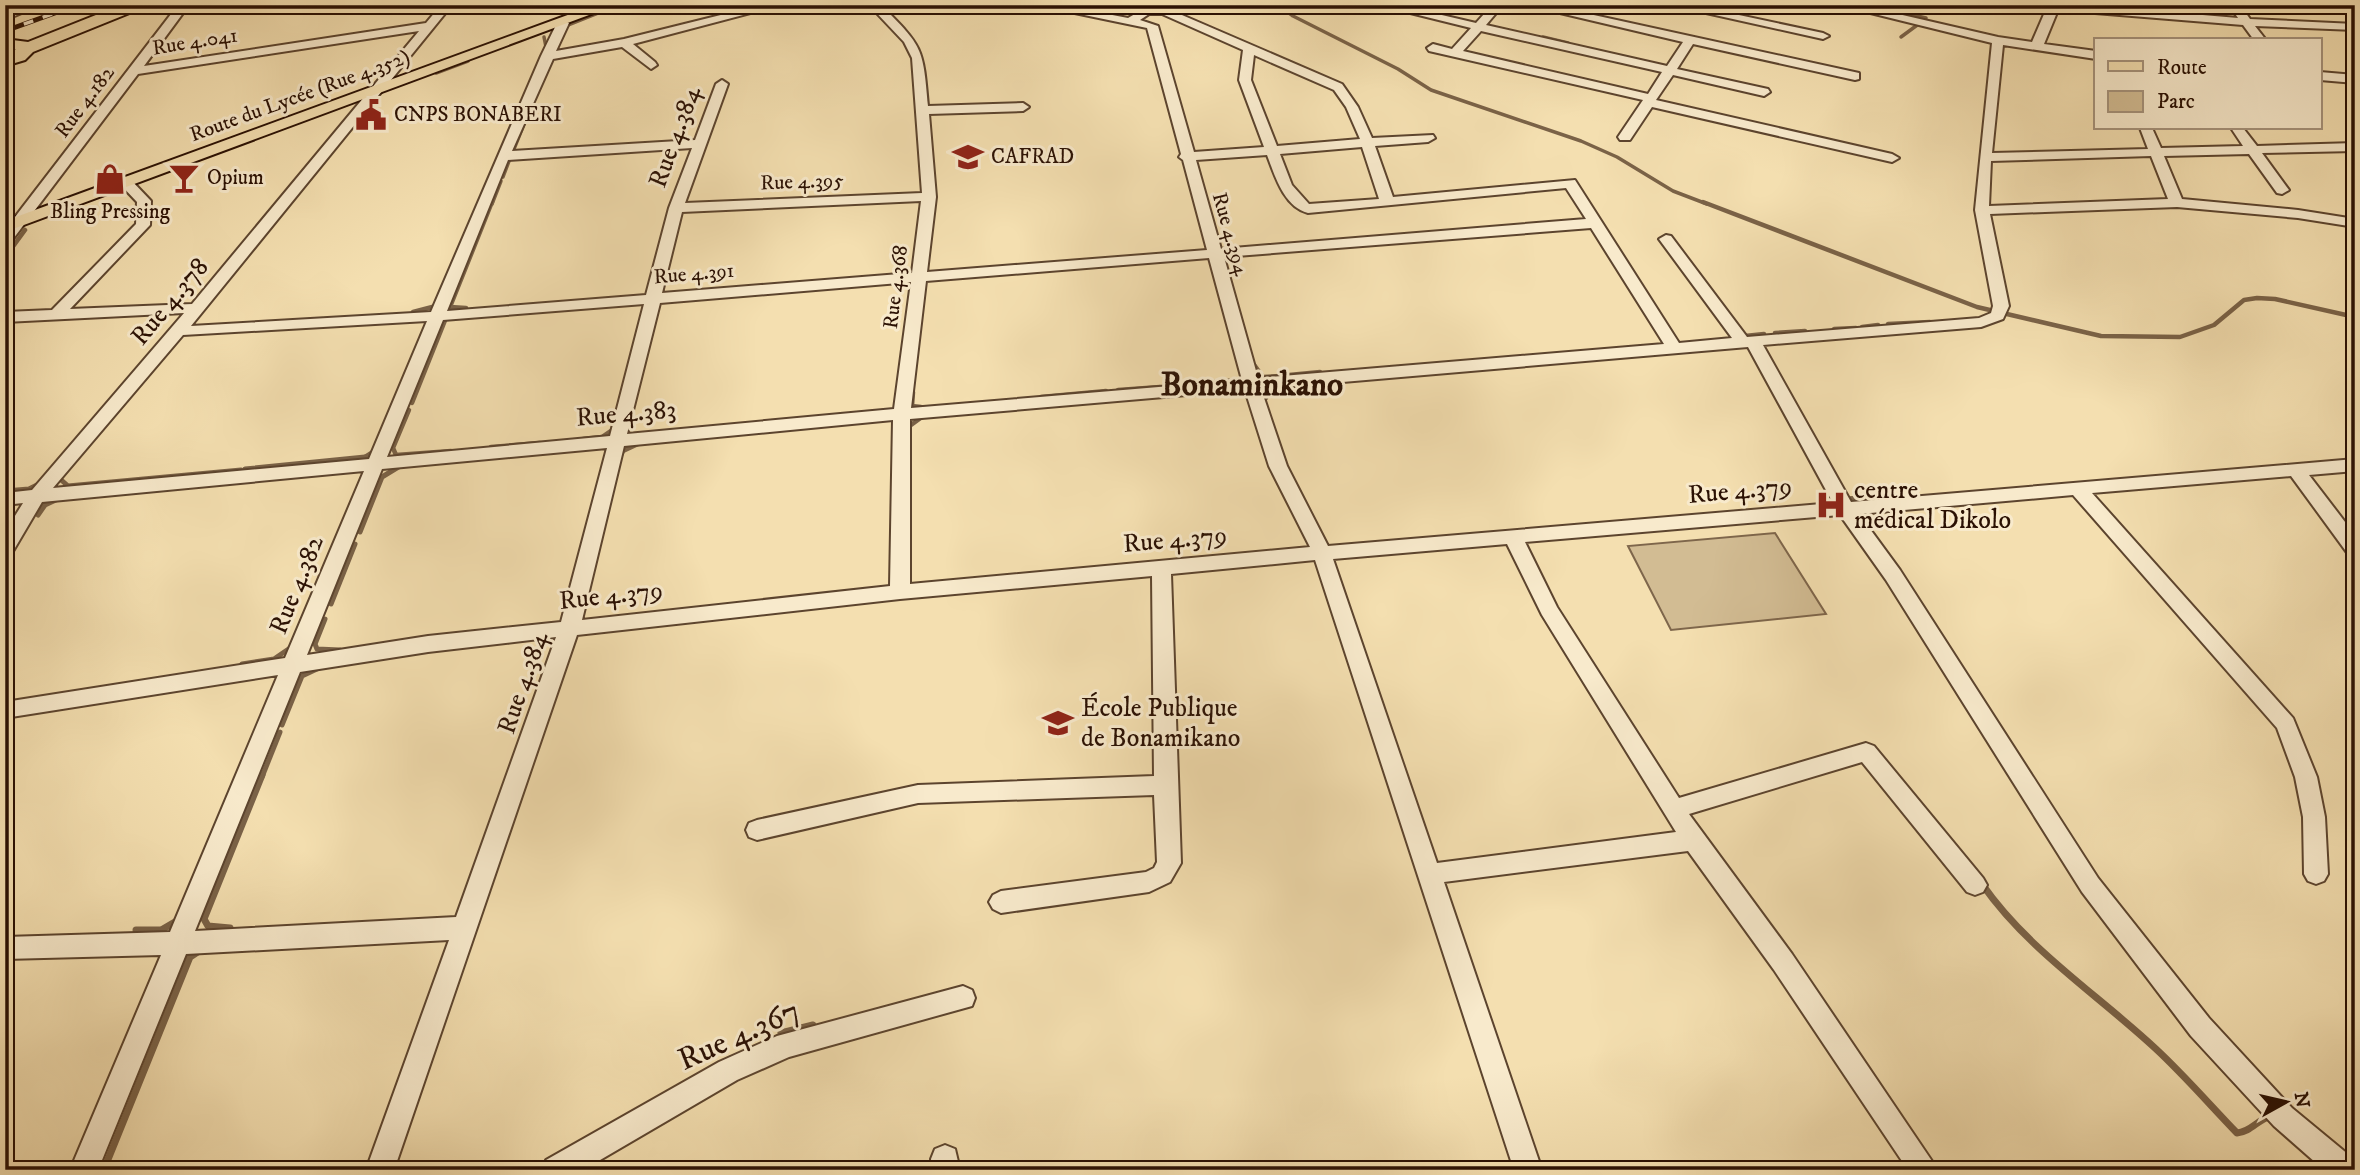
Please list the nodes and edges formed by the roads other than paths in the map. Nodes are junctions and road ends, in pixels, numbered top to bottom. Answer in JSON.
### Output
{"nodes":[{"id":1,"x":36,"y":5,"type":"edge"},
{"id":2,"x":123,"y":5,"type":"edge"},
{"id":3,"x":136,"y":5,"type":"edge"},
{"id":4,"x":184,"y":5,"type":"edge"},
{"id":5,"x":447,"y":5,"type":"edge"},
{"id":6,"x":609,"y":5,"type":"edge"},
{"id":7,"x":776,"y":5,"type":"edge"},
{"id":8,"x":874,"y":5,"type":"edge"},
{"id":9,"x":1041,"y":5,"type":"edge"},
{"id":10,"x":1499,"y":5,"type":"edge"},
{"id":11,"x":1531,"y":5,"type":"edge"},
{"id":12,"x":1675,"y":5,"type":"edge"},
{"id":13,"x":1843,"y":5,"type":"edge"},
{"id":14,"x":2234,"y":5,"type":"edge"},
{"id":15,"x":2351,"y":5,"type":"edge"},
{"id":16,"x":1388,"y":6,"type":"edge"},
{"id":17,"x":2054,"y":6,"type":"edge"},
{"id":18,"x":2355,"y":10,"type":"edge"},
{"id":19,"x":5,"y":16,"type":"edge"},
{"id":20,"x":1129,"y":22,"type":"junction"},
{"id":21,"x":2247,"y":22,"type":"junction"},
{"id":22,"x":563,"y":23,"type":"junction"},
{"id":23,"x":429,"y":26,"type":"junction"},
{"id":24,"x":1481,"y":26,"type":"junction"},
{"id":25,"x":2355,"y":27,"type":"edge"},
{"id":26,"x":1823,"y":36,"type":"dead end"},
{"id":27,"x":2259,"y":38,"type":"edge"},
{"id":28,"x":1998,"y":41,"type":"junction"},
{"id":29,"x":1689,"y":42,"type":"junction"},
{"id":30,"x":624,"y":43,"type":"junction"},
{"id":31,"x":15,"y":45,"type":"edge"},
{"id":32,"x":1250,"y":48,"type":"junction"},
{"id":33,"x":1433,"y":48,"type":"dead end"},
{"id":34,"x":2036,"y":48,"type":"junction"},
{"id":35,"x":1455,"y":53,"type":"junction"},
{"id":36,"x":2094,"y":55,"type":"edge"},
{"id":37,"x":547,"y":56,"type":"junction"},
{"id":38,"x":5,"y":61,"type":"edge"},
{"id":39,"x":651,"y":65,"type":"dead end"},
{"id":40,"x":1670,"y":70,"type":"junction"},
{"id":41,"x":133,"y":71,"type":"junction"},
{"id":42,"x":1855,"y":76,"type":"dead end"},
{"id":43,"x":2322,"y":76,"type":"edge"},
{"id":44,"x":2355,"y":79,"type":"edge"},
{"id":45,"x":722,"y":83,"type":"dead end"},
{"id":46,"x":377,"y":90,"type":"junction"},
{"id":47,"x":1764,"y":92,"type":"dead end"},
{"id":48,"x":1650,"y":100,"type":"junction"},
{"id":49,"x":1023,"y":107,"type":"dead end"},
{"id":50,"x":924,"y":110,"type":"junction"},
{"id":51,"x":2147,"y":130,"type":"edge"},
{"id":52,"x":2239,"y":130,"type":"edge"},
{"id":53,"x":1625,"y":137,"type":"dead end"},
{"id":54,"x":1429,"y":138,"type":"dead end"},
{"id":55,"x":1367,"y":143,"type":"junction"},
{"id":56,"x":699,"y":144,"type":"junction"},
{"id":57,"x":2355,"y":147,"type":"edge"},
{"id":58,"x":2253,"y":149,"type":"junction"},
{"id":59,"x":1272,"y":150,"type":"junction"},
{"id":60,"x":2155,"y":152,"type":"junction"},
{"id":61,"x":503,"y":156,"type":"junction"},
{"id":62,"x":1985,"y":156,"type":"junction"},
{"id":63,"x":1186,"y":157,"type":"junction"},
{"id":64,"x":1892,"y":158,"type":"dead end"},
{"id":65,"x":126,"y":183,"type":"junction"},
{"id":66,"x":2282,"y":190,"type":"dead end"},
{"id":67,"x":929,"y":197,"type":"junction"},
{"id":68,"x":1387,"y":202,"type":"junction"},
{"id":69,"x":2177,"y":203,"type":"junction"},
{"id":70,"x":677,"y":208,"type":"junction"},
{"id":71,"x":1982,"y":210,"type":"junction"},
{"id":72,"x":1594,"y":223,"type":"junction"},
{"id":73,"x":2355,"y":223,"type":"edge"},
{"id":74,"x":11,"y":225,"type":"edge"},
{"id":75,"x":1666,"y":239,"type":"dead end"},
{"id":76,"x":5,"y":240,"type":"edge"},
{"id":77,"x":1214,"y":255,"type":"junction"},
{"id":78,"x":917,"y":277,"type":"junction"},
{"id":79,"x":655,"y":299,"type":"junction"},
{"id":80,"x":197,"y":308,"type":"junction"},
{"id":81,"x":57,"y":314,"type":"junction"},
{"id":82,"x":437,"y":316,"type":"junction"},
{"id":83,"x":5,"y":317,"type":"edge"},
{"id":84,"x":178,"y":331,"type":"junction"},
{"id":85,"x":1747,"y":341,"type":"junction"},
{"id":86,"x":1674,"y":347,"type":"junction"},
{"id":87,"x":1252,"y":385,"type":"junction"},
{"id":88,"x":902,"y":414,"type":"junction"},
{"id":89,"x":618,"y":441,"type":"junction"},
{"id":90,"x":375,"y":464,"type":"junction"},
{"id":91,"x":2355,"y":465,"type":"edge"},
{"id":92,"x":2296,"y":470,"type":"junction"},
{"id":93,"x":2078,"y":488,"type":"junction"},
{"id":94,"x":36,"y":497,"type":"junction"},
{"id":95,"x":5,"y":499,"type":"edge"},
{"id":96,"x":1845,"y":508,"type":"junction"},
{"id":97,"x":1513,"y":537,"type":"junction"},
{"id":98,"x":5,"y":548,"type":"edge"},
{"id":99,"x":2355,"y":549,"type":"edge"},
{"id":100,"x":1322,"y":553,"type":"junction"},
{"id":101,"x":1161,"y":568,"type":"junction"},
{"id":102,"x":900,"y":592,"type":"junction"},
{"id":103,"x":570,"y":627,"type":"junction"},
{"id":104,"x":294,"y":663,"type":"junction"},
{"id":105,"x":5,"y":710,"type":"edge"},
{"id":106,"x":1165,"y":785,"type":"junction"},
{"id":107,"x":1674,"y":808,"type":"junction"},
{"id":108,"x":757,"y":830,"type":"dead end"},
{"id":109,"x":1693,"y":840,"type":"junction"},
{"id":110,"x":1430,"y":874,"type":"junction"},
{"id":111,"x":2316,"y":874,"type":"dead end"},
{"id":112,"x":1975,"y":885,"type":"dead end"},
{"id":113,"x":1001,"y":902,"type":"dead end"},
{"id":114,"x":464,"y":928,"type":"junction"},
{"id":115,"x":179,"y":943,"type":"junction"},
{"id":116,"x":5,"y":948,"type":"edge"},
{"id":117,"x":963,"y":998,"type":"dead end"},
{"id":118,"x":84,"y":1170,"type":"edge"},
{"id":119,"x":380,"y":1170,"type":"edge"},
{"id":120,"x":556,"y":1170,"type":"edge"},
{"id":121,"x":1528,"y":1170,"type":"edge"},
{"id":122,"x":1924,"y":1170,"type":"edge"},
{"id":123,"x":2345,"y":1170,"type":"edge"}],
"edges":[{"from":1,"to":19,"type":"street"},
{"from":2,"to":31,"type":"highway"},
{"from":3,"to":31,"type":"highway"},
{"from":4,"to":41,"type":"street","name":"Rue 4.182"},
{"from":5,"to":23,"type":"street"},
{"from":6,"to":22,"type":"main road","name":"Route du Lycée (Rue 4.352)"},
{"from":7,"to":30,"type":"street"},
{"from":8,"to":50,"type":"street","name":"Rue 4.368"},
{"from":9,"to":20,"type":"street","name":"Rue 4.394"},
{"from":10,"to":24,"type":"street"},
{"from":11,"to":29,"type":"street"},
{"from":12,"to":26,"type":"street"},
{"from":13,"to":28,"type":"street"},
{"from":14,"to":21,"type":"street"},
{"from":15,"to":18,"type":"street"},
{"from":16,"to":24,"type":"street"},
{"from":17,"to":21,"type":"street"},
{"from":17,"to":34,"type":"street"},
{"from":20,"to":32,"type":"street"},
{"from":20,"to":63,"type":"street","name":"Rue 4.394"},
{"from":21,"to":25,"type":"street"},
{"from":21,"to":27,"type":"street"},
{"from":22,"to":37,"type":"street","name":"Rue 4.382"},
{"from":22,"to":46,"type":"main road","name":"Route du Lycée (Rue 4.352)"},
{"from":23,"to":41,"type":"street","name":"Rue 4.041"},
{"from":23,"to":46,"type":"street"},
{"from":24,"to":35,"type":"street"},
{"from":24,"to":40,"type":"street"},
{"from":28,"to":34,"type":"street"},
{"from":28,"to":62,"type":"street"},
{"from":29,"to":40,"type":"street"},
{"from":29,"to":42,"type":"street"},
{"from":30,"to":37,"type":"street"},
{"from":30,"to":39,"type":"street"},
{"from":31,"to":38,"type":"highway"},
{"from":32,"to":55,"type":"street"},
{"from":32,"to":59,"type":"street"},
{"from":33,"to":35,"type":"street"},
{"from":34,"to":36,"type":"street"},
{"from":35,"to":48,"type":"street"},
{"from":37,"to":61,"type":"street","name":"Rue 4.382"},
{"from":40,"to":47,"type":"street"},
{"from":40,"to":48,"type":"street"},
{"from":41,"to":74,"type":"street","name":"Rue 4.182"},
{"from":43,"to":44,"type":"street"},
{"from":45,"to":56,"type":"street","name":"Rue 4.384"},
{"from":46,"to":65,"type":"main road","name":"Route du Lycée (Rue 4.352)"},
{"from":46,"to":80,"type":"street","name":"Rue 4.378"},
{"from":48,"to":53,"type":"street"},
{"from":48,"to":64,"type":"street"},
{"from":49,"to":50,"type":"street"},
{"from":50,"to":67,"type":"street","name":"Rue 4.368"},
{"from":51,"to":60,"type":"street"},
{"from":52,"to":58,"type":"street"},
{"from":54,"to":55,"type":"street"},
{"from":55,"to":59,"type":"street"},
{"from":55,"to":68,"type":"street"},
{"from":56,"to":61,"type":"street"},
{"from":56,"to":70,"type":"street","name":"Rue 4.384"},
{"from":57,"to":58,"type":"street"},
{"from":58,"to":60,"type":"street"},
{"from":58,"to":66,"type":"street"},
{"from":59,"to":63,"type":"street"},
{"from":59,"to":68,"type":"street"},
{"from":60,"to":62,"type":"street"},
{"from":60,"to":69,"type":"street"},
{"from":61,"to":82,"type":"street","name":"Rue 4.382"},
{"from":62,"to":71,"type":"street"},
{"from":63,"to":77,"type":"street","name":"Rue 4.394"},
{"from":65,"to":74,"type":"main road","name":"Route du Lycée (Rue 4.352)"},
{"from":65,"to":81,"type":"street"},
{"from":67,"to":70,"type":"street","name":"Rue 4.395"},
{"from":67,"to":78,"type":"street","name":"Rue 4.368"},
{"from":68,"to":72,"type":"street"},
{"from":69,"to":71,"type":"street"},
{"from":69,"to":73,"type":"street"},
{"from":70,"to":79,"type":"street","name":"Rue 4.384"},
{"from":71,"to":85,"type":"street","name":"Rue 4.383"},
{"from":72,"to":77,"type":"street","name":"Rue 4.391"},
{"from":72,"to":86,"type":"street"},
{"from":74,"to":76,"type":"street","name":"Rue 4.182"},
{"from":75,"to":85,"type":"street"},
{"from":77,"to":78,"type":"street","name":"Rue 4.391"},
{"from":77,"to":87,"type":"street","name":"Rue 4.394"},
{"from":78,"to":79,"type":"street","name":"Rue 4.391"},
{"from":78,"to":88,"type":"street","name":"Rue 4.368"},
{"from":79,"to":82,"type":"street","name":"Rue 4.391"},
{"from":79,"to":89,"type":"street","name":"Rue 4.384"},
{"from":80,"to":81,"type":"street"},
{"from":80,"to":84,"type":"street","name":"Rue 4.378"},
{"from":81,"to":83,"type":"street"},
{"from":82,"to":84,"type":"street","name":"Rue 4.391"},
{"from":82,"to":90,"type":"street","name":"Rue 4.382"},
{"from":84,"to":94,"type":"street","name":"Rue 4.378"},
{"from":85,"to":86,"type":"street","name":"Rue 4.383"},
{"from":85,"to":96,"type":"street"},
{"from":86,"to":87,"type":"street","name":"Rue 4.383"},
{"from":87,"to":88,"type":"street","name":"Rue 4.383"},
{"from":87,"to":100,"type":"street","name":"Rue 4.394"},
{"from":88,"to":89,"type":"street","name":"Rue 4.383"},
{"from":88,"to":102,"type":"street","name":"Rue 4.368"},
{"from":89,"to":90,"type":"street","name":"Rue 4.383"},
{"from":89,"to":103,"type":"street","name":"Rue 4.384"},
{"from":90,"to":94,"type":"street","name":"Rue 4.383"},
{"from":90,"to":104,"type":"street","name":"Rue 4.382"},
{"from":91,"to":92,"type":"street","name":"Rue 4.379"},
{"from":92,"to":93,"type":"street","name":"Rue 4.379"},
{"from":92,"to":99,"type":"street"},
{"from":93,"to":96,"type":"street","name":"Rue 4.379"},
{"from":93,"to":111,"type":"street"},
{"from":94,"to":95,"type":"street","name":"Rue 4.383"},
{"from":94,"to":98,"type":"street","name":"Rue 4.378"},
{"from":96,"to":97,"type":"street","name":"Rue 4.379"},
{"from":96,"to":123,"type":"street"},
{"from":97,"to":100,"type":"street","name":"Rue 4.379"},
{"from":97,"to":107,"type":"street"},
{"from":100,"to":101,"type":"street","name":"Rue 4.379"},
{"from":100,"to":110,"type":"street","name":"Rue 4.394"},
{"from":101,"to":102,"type":"street","name":"Rue 4.379"},
{"from":101,"to":106,"type":"street"},
{"from":102,"to":103,"type":"street","name":"Rue 4.379"},
{"from":103,"to":104,"type":"street","name":"Rue 4.379"},
{"from":103,"to":114,"type":"street","name":"Rue 4.384"},
{"from":104,"to":105,"type":"street","name":"Rue 4.379"},
{"from":104,"to":115,"type":"street","name":"Rue 4.382"},
{"from":106,"to":108,"type":"street"},
{"from":106,"to":113,"type":"street"},
{"from":107,"to":109,"type":"street"},
{"from":107,"to":112,"type":"street"},
{"from":109,"to":110,"type":"street"},
{"from":109,"to":122,"type":"street"},
{"from":110,"to":121,"type":"street","name":"Rue 4.394"},
{"from":114,"to":115,"type":"street"},
{"from":114,"to":119,"type":"street","name":"Rue 4.384"},
{"from":115,"to":116,"type":"street"},
{"from":115,"to":118,"type":"street","name":"Rue 4.382"},
{"from":117,"to":120,"type":"street","name":"Rue 4.367"}]}
